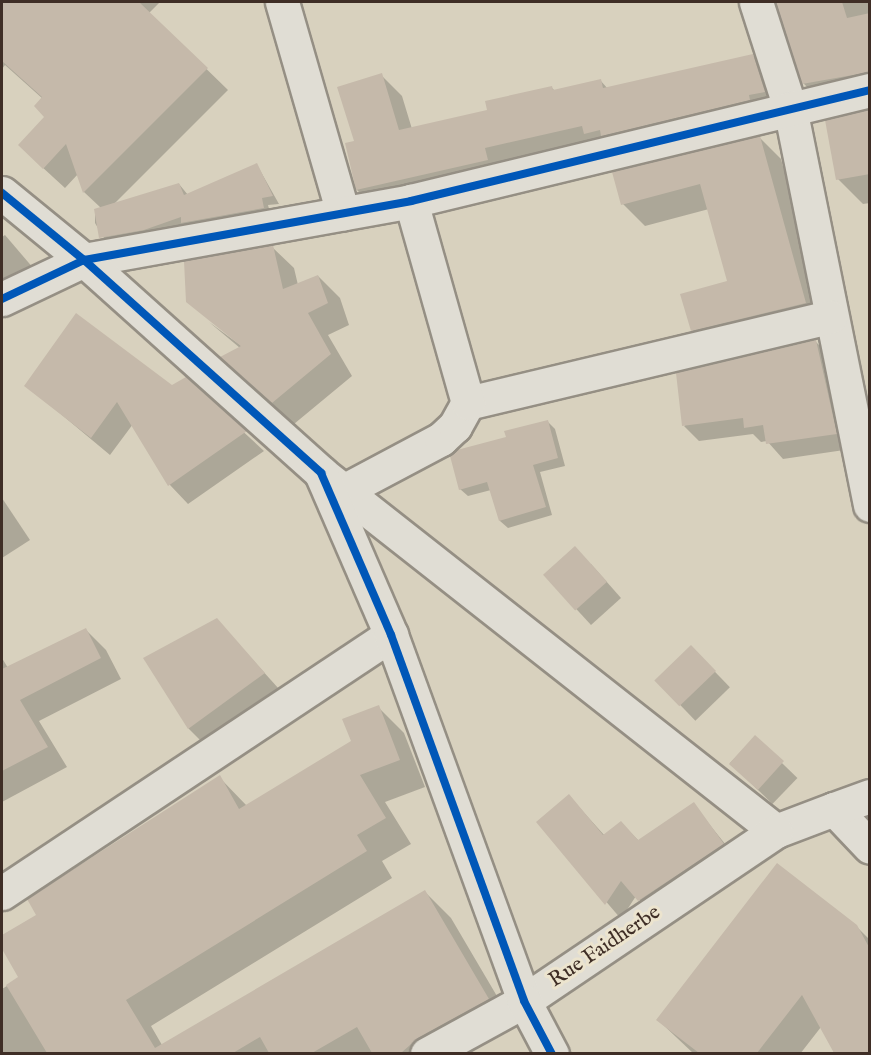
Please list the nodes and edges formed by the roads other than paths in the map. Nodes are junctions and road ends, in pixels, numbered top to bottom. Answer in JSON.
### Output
{"nodes":[{"id":1,"x":282,"y":2,"type":"edge"},
{"id":2,"x":756,"y":2,"type":"edge"},
{"id":3,"x":870,"y":90,"type":"edge"},
{"id":4,"x":790,"y":108,"type":"junction"},
{"id":5,"x":2,"y":193,"type":"edge"},
{"id":6,"x":411,"y":201,"type":"junction"},
{"id":7,"x":343,"y":213,"type":"junction"},
{"id":8,"x":84,"y":260,"type":"junction"},
{"id":9,"x":2,"y":299,"type":"edge"},
{"id":10,"x":830,"y":316,"type":"junction"},
{"id":11,"x":468,"y":403,"type":"junction"},
{"id":12,"x":333,"y":481,"type":"junction"},
{"id":13,"x":870,"y":505,"type":"edge"},
{"id":14,"x":391,"y":635,"type":"junction"},
{"id":15,"x":870,"y":796,"type":"edge"},
{"id":16,"x":834,"y":809,"type":"junction"},
{"id":17,"x":776,"y":831,"type":"junction"},
{"id":18,"x":870,"y":847,"type":"edge"},
{"id":19,"x":2,"y":893,"type":"edge"},
{"id":20,"x":524,"y":1001,"type":"junction"},
{"id":21,"x":427,"y":1053,"type":"edge"},
{"id":22,"x":552,"y":1053,"type":"edge"}],
"edges":[{"from":1,"to":7,"type":"street"},
{"from":2,"to":4,"type":"street"},
{"from":3,"to":4,"type":"street"},
{"from":4,"to":6,"type":"street"},
{"from":4,"to":10,"type":"street"},
{"from":5,"to":8,"type":"street"},
{"from":6,"to":7,"type":"street"},
{"from":6,"to":11,"type":"street"},
{"from":7,"to":8,"type":"street"},
{"from":8,"to":9,"type":"street"},
{"from":8,"to":12,"type":"street"},
{"from":10,"to":11,"type":"street"},
{"from":10,"to":13,"type":"street"},
{"from":11,"to":12,"type":"street"},
{"from":12,"to":14,"type":"street"},
{"from":12,"to":17,"type":"street"},
{"from":14,"to":19,"type":"street"},
{"from":14,"to":20,"type":"street"},
{"from":15,"to":16,"type":"street","name":"Rue Faidherbe"},
{"from":16,"to":17,"type":"street","name":"Rue Faidherbe"},
{"from":16,"to":18,"type":"street"},
{"from":17,"to":20,"type":"street","name":"Rue Faidherbe"},
{"from":20,"to":21,"type":"street","name":"Rue Faidherbe"},
{"from":20,"to":22,"type":"street"}]}
